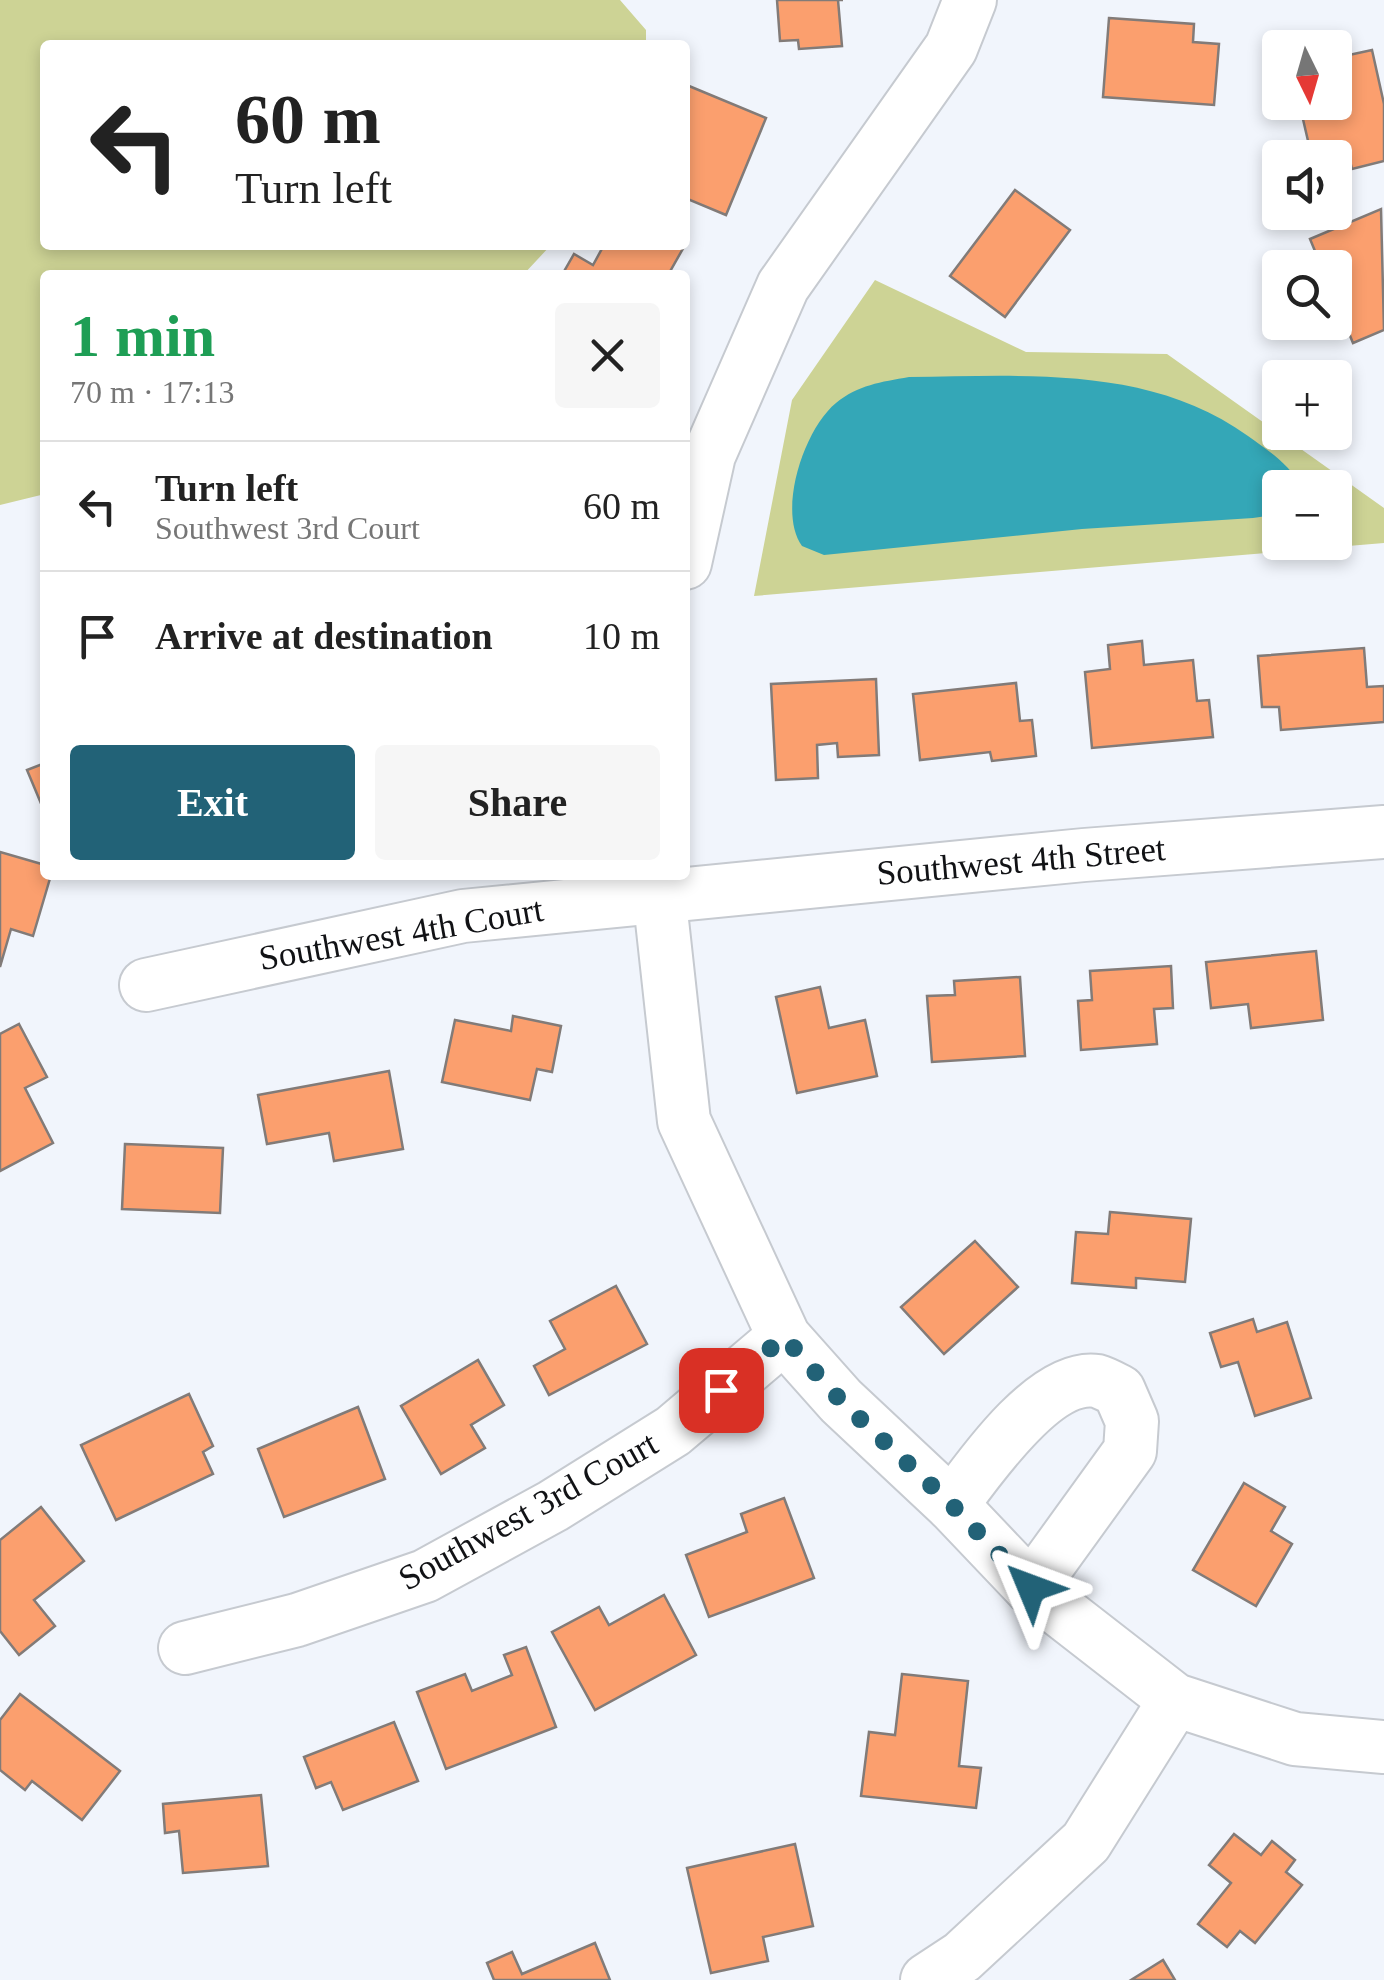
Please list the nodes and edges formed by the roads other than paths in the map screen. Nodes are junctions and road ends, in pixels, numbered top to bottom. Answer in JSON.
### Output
{"nodes":[{"id":1,"x":970,"y":0,"type":"edge"},
{"id":2,"x":690,"y":540,"type":"edge"},
{"id":3,"x":1384,"y":832,"type":"edge"},
{"id":4,"x":658,"y":885,"type":"edge"},
{"id":5,"x":146,"y":985,"type":"dead end"},
{"id":6,"x":784,"y":1337,"type":"junction"},
{"id":7,"x":952,"y":1505,"type":"junction"},
{"id":8,"x":1031,"y":1588,"type":"junction"},
{"id":9,"x":185,"y":1648,"type":"dead end"},
{"id":10,"x":1175,"y":1700,"type":"junction"},
{"id":11,"x":1384,"y":1747,"type":"edge"},
{"id":12,"x":927,"y":1980,"type":"edge"}],
"edges":[{"from":1,"to":2,"type":"street"},
{"from":3,"to":4,"type":"street","name":"Southwest 4th Street"},
{"from":4,"to":5,"type":"street","name":"Southwest 4th Court"},
{"from":4,"to":6,"type":"street"},
{"from":6,"to":7,"type":"street"},
{"from":6,"to":9,"type":"street","name":"Southwest 3rd Court"},
{"from":7,"to":8,"type":"street"},
{"from":7,"to":8,"type":"street"},
{"from":8,"to":10,"type":"street"},
{"from":10,"to":11,"type":"street"},
{"from":10,"to":12,"type":"street"}]}
